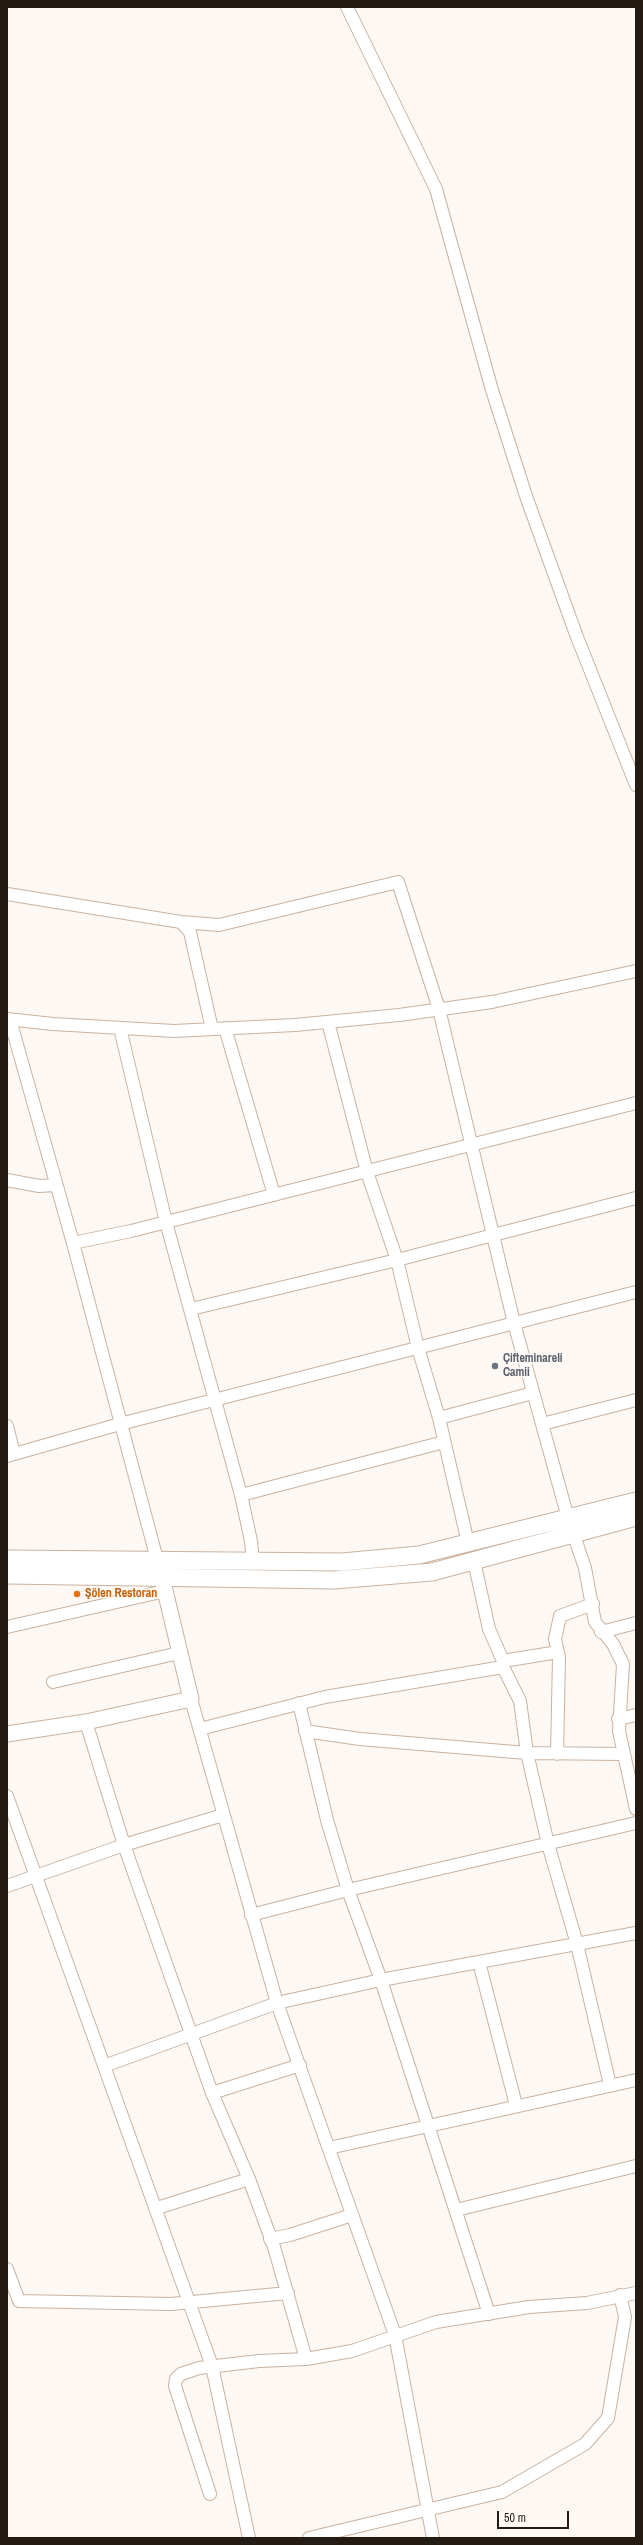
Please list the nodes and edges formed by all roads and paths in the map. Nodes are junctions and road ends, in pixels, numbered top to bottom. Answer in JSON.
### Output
{"nodes":[{"id":1,"x":348,"y":7,"type":"edge"},
{"id":2,"x":636,"y":785,"type":"edge"},
{"id":3,"x":7,"y":894,"type":"edge"},
{"id":4,"x":181,"y":922,"type":"junction"},
{"id":5,"x":636,"y":971,"type":"edge"},
{"id":6,"x":439,"y":1009,"type":"junction"},
{"id":7,"x":8,"y":1020,"type":"edge"},
{"id":8,"x":328,"y":1022,"type":"junction"},
{"id":9,"x":120,"y":1028,"type":"junction"},
{"id":10,"x":224,"y":1028,"type":"junction"},
{"id":11,"x":212,"y":1029,"type":"junction"},
{"id":12,"x":636,"y":1104,"type":"edge"},
{"id":13,"x":470,"y":1146,"type":"junction"},
{"id":14,"x":367,"y":1172,"type":"junction"},
{"id":15,"x":7,"y":1180,"type":"edge"},
{"id":16,"x":55,"y":1185,"type":"junction"},
{"id":17,"x":274,"y":1195,"type":"junction"},
{"id":18,"x":636,"y":1198,"type":"edge"},
{"id":19,"x":166,"y":1222,"type":"junction"},
{"id":20,"x":494,"y":1235,"type":"junction"},
{"id":21,"x":73,"y":1243,"type":"junction"},
{"id":22,"x":397,"y":1260,"type":"junction"},
{"id":23,"x":636,"y":1292,"type":"edge"},
{"id":24,"x":191,"y":1309,"type":"junction"},
{"id":25,"x":514,"y":1323,"type":"junction"},
{"id":26,"x":418,"y":1348,"type":"junction"},
{"id":27,"x":533,"y":1394,"type":"junction"},
{"id":28,"x":216,"y":1399,"type":"junction"},
{"id":29,"x":636,"y":1400,"type":"edge"},
{"id":30,"x":438,"y":1418,"type":"junction"},
{"id":31,"x":120,"y":1424,"type":"junction"},
{"id":32,"x":542,"y":1424,"type":"junction"},
{"id":33,"x":7,"y":1426,"type":"edge"},
{"id":34,"x":444,"y":1442,"type":"junction"},
{"id":35,"x":11,"y":1455,"type":"edge"},
{"id":36,"x":241,"y":1495,"type":"junction"},
{"id":37,"x":636,"y":1501,"type":"edge"},
{"id":38,"x":636,"y":1517,"type":"edge"},
{"id":39,"x":571,"y":1526,"type":"junction"},
{"id":40,"x":468,"y":1543,"type":"junction"},
{"id":41,"x":7,"y":1559,"type":"edge"},
{"id":42,"x":157,"y":1561,"type":"junction"},
{"id":43,"x":474,"y":1561,"type":"junction"},
{"id":44,"x":253,"y":1562,"type":"junction"},
{"id":45,"x":7,"y":1575,"type":"edge"},
{"id":46,"x":164,"y":1584,"type":"junction"},
{"id":47,"x":594,"y":1604,"type":"junction"},
{"id":48,"x":636,"y":1623,"type":"edge"},
{"id":49,"x":7,"y":1627,"type":"edge"},
{"id":50,"x":601,"y":1632,"type":"junction"},
{"id":51,"x":179,"y":1652,"type":"junction"},
{"id":52,"x":558,"y":1652,"type":"junction"},
{"id":53,"x":503,"y":1664,"type":"junction"},
{"id":54,"x":53,"y":1682,"type":"dead end"},
{"id":55,"x":191,"y":1699,"type":"junction"},
{"id":56,"x":299,"y":1703,"type":"junction"},
{"id":57,"x":636,"y":1715,"type":"edge"},
{"id":58,"x":618,"y":1719,"type":"junction"},
{"id":59,"x":86,"y":1722,"type":"junction"},
{"id":60,"x":200,"y":1728,"type":"junction"},
{"id":61,"x":306,"y":1731,"type":"junction"},
{"id":62,"x":7,"y":1734,"type":"edge"},
{"id":63,"x":526,"y":1753,"type":"junction"},
{"id":64,"x":557,"y":1754,"type":"junction"},
{"id":65,"x":622,"y":1754,"type":"junction"},
{"id":66,"x":7,"y":1796,"type":"edge"},
{"id":67,"x":636,"y":1809,"type":"edge"},
{"id":68,"x":223,"y":1815,"type":"junction"},
{"id":69,"x":636,"y":1823,"type":"edge"},
{"id":70,"x":548,"y":1844,"type":"junction"},
{"id":71,"x":124,"y":1845,"type":"junction"},
{"id":72,"x":35,"y":1877,"type":"junction"},
{"id":73,"x":7,"y":1886,"type":"edge"},
{"id":74,"x":348,"y":1890,"type":"junction"},
{"id":75,"x":252,"y":1915,"type":"junction"},
{"id":76,"x":636,"y":1933,"type":"edge"},
{"id":77,"x":578,"y":1944,"type":"junction"},
{"id":78,"x":479,"y":1962,"type":"junction"},
{"id":79,"x":381,"y":1980,"type":"junction"},
{"id":80,"x":277,"y":2003,"type":"junction"},
{"id":81,"x":192,"y":2034,"type":"junction"},
{"id":82,"x":300,"y":2065,"type":"junction"},
{"id":83,"x":104,"y":2066,"type":"junction"},
{"id":84,"x":636,"y":2080,"type":"edge"},
{"id":85,"x":610,"y":2085,"type":"junction"},
{"id":86,"x":212,"y":2093,"type":"junction"},
{"id":87,"x":516,"y":2105,"type":"junction"},
{"id":88,"x":428,"y":2126,"type":"junction"},
{"id":89,"x":328,"y":2148,"type":"junction"},
{"id":90,"x":636,"y":2166,"type":"edge"},
{"id":91,"x":249,"y":2179,"type":"junction"},
{"id":92,"x":156,"y":2208,"type":"junction"},
{"id":93,"x":456,"y":2210,"type":"junction"},
{"id":94,"x":352,"y":2215,"type":"junction"},
{"id":95,"x":270,"y":2239,"type":"junction"},
{"id":96,"x":7,"y":2269,"type":"edge"},
{"id":97,"x":288,"y":2293,"type":"junction"},
{"id":98,"x":636,"y":2293,"type":"edge"},
{"id":99,"x":620,"y":2295,"type":"junction"},
{"id":100,"x":13,"y":2301,"type":"edge"},
{"id":101,"x":191,"y":2302,"type":"junction"},
{"id":102,"x":489,"y":2314,"type":"junction"},
{"id":103,"x":395,"y":2335,"type":"junction"},
{"id":104,"x":306,"y":2359,"type":"junction"},
{"id":105,"x":212,"y":2366,"type":"junction"},
{"id":106,"x":210,"y":2494,"type":"dead end"},
{"id":107,"x":428,"y":2511,"type":"junction"},
{"id":108,"x":249,"y":2538,"type":"edge"},
{"id":109,"x":309,"y":2538,"type":"edge"},
{"id":110,"x":433,"y":2538,"type":"edge"}],
"edges":[{"from":1,"to":2,"type":"street"},
{"from":3,"to":4,"type":"street"},
{"from":4,"to":6,"type":"street"},
{"from":4,"to":11,"type":"street"},
{"from":5,"to":6,"type":"street"},
{"from":6,"to":8,"type":"street"},
{"from":6,"to":13,"type":"street"},
{"from":7,"to":9,"type":"street"},
{"from":7,"to":16,"type":"street"},
{"from":8,"to":10,"type":"street"},
{"from":8,"to":14,"type":"street"},
{"from":9,"to":11,"type":"street"},
{"from":9,"to":19,"type":"street"},
{"from":10,"to":11,"type":"street"},
{"from":10,"to":17,"type":"street"},
{"from":12,"to":13,"type":"street"},
{"from":13,"to":14,"type":"street"},
{"from":13,"to":20,"type":"street"},
{"from":14,"to":17,"type":"street"},
{"from":14,"to":22,"type":"street"},
{"from":15,"to":16,"type":"street"},
{"from":16,"to":21,"type":"street"},
{"from":17,"to":19,"type":"street"},
{"from":18,"to":20,"type":"street"},
{"from":19,"to":21,"type":"street"},
{"from":19,"to":24,"type":"street"},
{"from":20,"to":22,"type":"street"},
{"from":20,"to":25,"type":"street"},
{"from":21,"to":31,"type":"street"},
{"from":22,"to":24,"type":"street"},
{"from":22,"to":26,"type":"street"},
{"from":23,"to":25,"type":"street"},
{"from":24,"to":28,"type":"street"},
{"from":25,"to":26,"type":"street"},
{"from":25,"to":27,"type":"street"},
{"from":26,"to":28,"type":"street"},
{"from":26,"to":30,"type":"street"},
{"from":27,"to":30,"type":"street"},
{"from":27,"to":32,"type":"street"},
{"from":28,"to":31,"type":"street"},
{"from":28,"to":36,"type":"street"},
{"from":29,"to":32,"type":"street"},
{"from":30,"to":34,"type":"street"},
{"from":31,"to":35,"type":"street"},
{"from":31,"to":42,"type":"street"},
{"from":32,"to":39,"type":"street"},
{"from":33,"to":35,"type":"street"},
{"from":34,"to":36,"type":"street"},
{"from":34,"to":40,"type":"street"},
{"from":36,"to":44,"type":"street"},
{"from":37,"to":39,"type":"main road"},
{"from":38,"to":39,"type":"main road"},
{"from":39,"to":40,"type":"main road"},
{"from":39,"to":43,"type":"main road"},
{"from":39,"to":47,"type":"street"},
{"from":40,"to":44,"type":"main road"},
{"from":41,"to":42,"type":"main road"},
{"from":42,"to":44,"type":"main road"},
{"from":42,"to":46,"type":"street"},
{"from":43,"to":46,"type":"main road"},
{"from":43,"to":53,"type":"street"},
{"from":45,"to":46,"type":"main road"},
{"from":46,"to":49,"type":"street"},
{"from":46,"to":51,"type":"street"},
{"from":47,"to":50,"type":"street"},
{"from":47,"to":52,"type":"street"},
{"from":48,"to":50,"type":"street"},
{"from":50,"to":58,"type":"street"},
{"from":51,"to":54,"type":"street"},
{"from":51,"to":55,"type":"street"},
{"from":52,"to":53,"type":"street"},
{"from":52,"to":64,"type":"street"},
{"from":53,"to":56,"type":"street"},
{"from":53,"to":63,"type":"street"},
{"from":55,"to":59,"type":"street"},
{"from":55,"to":60,"type":"street"},
{"from":56,"to":60,"type":"street"},
{"from":56,"to":61,"type":"street"},
{"from":57,"to":58,"type":"street"},
{"from":58,"to":65,"type":"street"},
{"from":59,"to":62,"type":"street"},
{"from":59,"to":71,"type":"street"},
{"from":60,"to":68,"type":"street"},
{"from":61,"to":63,"type":"street"},
{"from":61,"to":74,"type":"street"},
{"from":63,"to":64,"type":"street"},
{"from":63,"to":70,"type":"street"},
{"from":64,"to":65,"type":"street"},
{"from":65,"to":67,"type":"street"},
{"from":66,"to":72,"type":"street"},
{"from":68,"to":71,"type":"street"},
{"from":68,"to":75,"type":"street"},
{"from":69,"to":70,"type":"street"},
{"from":70,"to":74,"type":"street"},
{"from":70,"to":77,"type":"street"},
{"from":71,"to":72,"type":"street"},
{"from":71,"to":81,"type":"street"},
{"from":72,"to":73,"type":"street"},
{"from":72,"to":83,"type":"street"},
{"from":74,"to":75,"type":"street"},
{"from":74,"to":79,"type":"street"},
{"from":75,"to":80,"type":"street"},
{"from":76,"to":77,"type":"street"},
{"from":77,"to":78,"type":"street"},
{"from":77,"to":85,"type":"street"},
{"from":78,"to":79,"type":"street"},
{"from":78,"to":87,"type":"street"},
{"from":79,"to":80,"type":"street"},
{"from":79,"to":88,"type":"street"},
{"from":80,"to":81,"type":"street"},
{"from":80,"to":82,"type":"street"},
{"from":81,"to":83,"type":"street"},
{"from":81,"to":86,"type":"street"},
{"from":82,"to":86,"type":"street"},
{"from":82,"to":89,"type":"street"},
{"from":83,"to":92,"type":"street"},
{"from":84,"to":85,"type":"street"},
{"from":85,"to":87,"type":"street"},
{"from":86,"to":91,"type":"street"},
{"from":87,"to":88,"type":"street"},
{"from":88,"to":89,"type":"street"},
{"from":88,"to":93,"type":"street"},
{"from":89,"to":94,"type":"street"},
{"from":90,"to":93,"type":"street"},
{"from":91,"to":92,"type":"street"},
{"from":91,"to":95,"type":"street"},
{"from":92,"to":101,"type":"street"},
{"from":93,"to":102,"type":"street"},
{"from":94,"to":95,"type":"street"},
{"from":94,"to":103,"type":"street"},
{"from":95,"to":97,"type":"street"},
{"from":96,"to":100,"type":"street"},
{"from":97,"to":101,"type":"street"},
{"from":97,"to":104,"type":"street"},
{"from":98,"to":99,"type":"street"},
{"from":99,"to":102,"type":"street"},
{"from":99,"to":107,"type":"street"},
{"from":100,"to":101,"type":"street"},
{"from":101,"to":105,"type":"street"},
{"from":102,"to":103,"type":"street"},
{"from":103,"to":104,"type":"street"},
{"from":103,"to":107,"type":"street"},
{"from":104,"to":105,"type":"street"},
{"from":105,"to":106,"type":"street"},
{"from":105,"to":108,"type":"street"},
{"from":107,"to":109,"type":"street"},
{"from":107,"to":110,"type":"street"}]}
